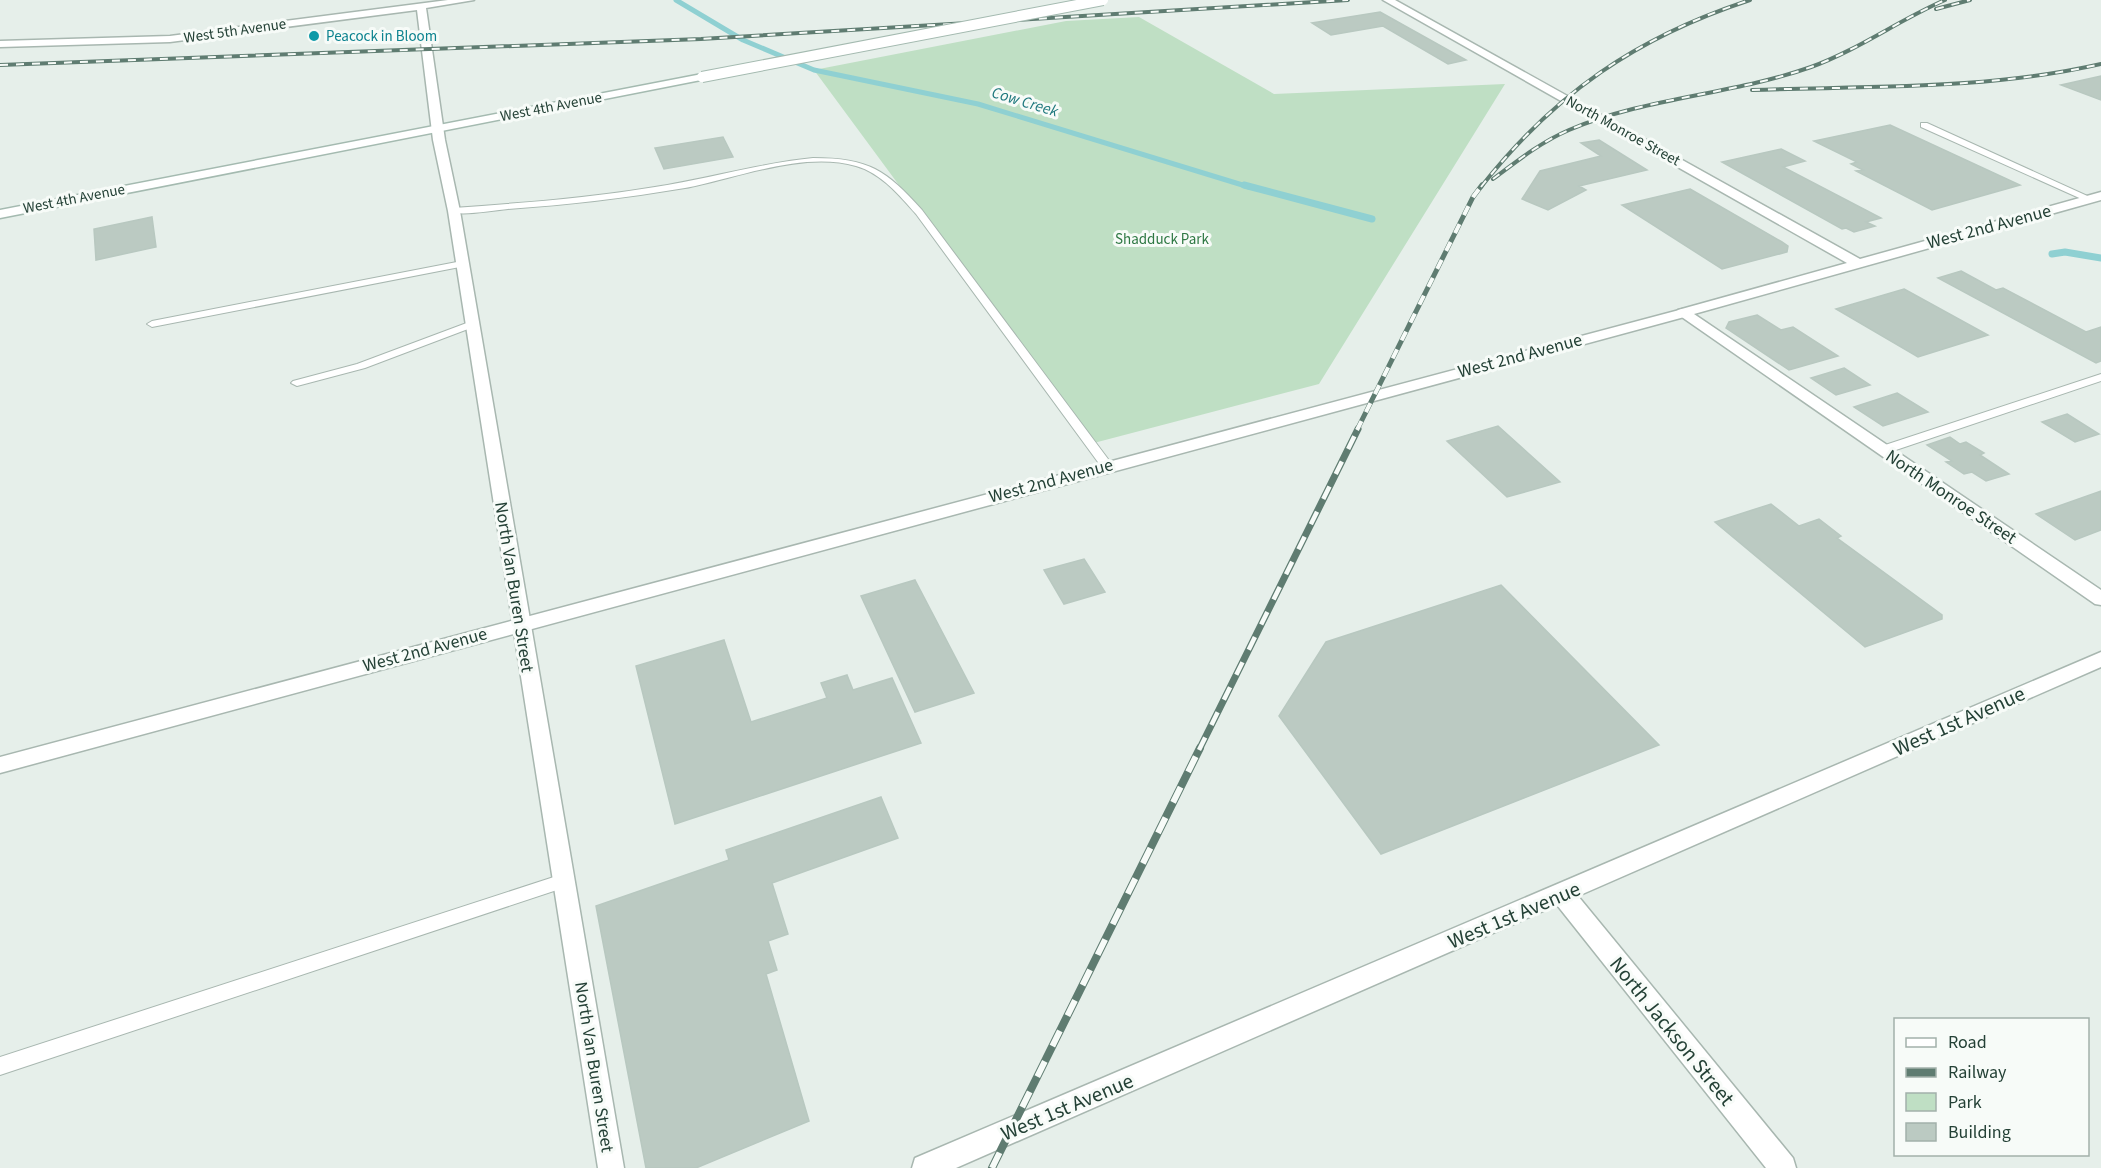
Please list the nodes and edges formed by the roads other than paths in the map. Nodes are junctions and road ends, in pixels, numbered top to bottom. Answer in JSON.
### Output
{"nodes":[{"id":1,"x":469,"y":0,"type":"edge"},
{"id":2,"x":1103,"y":0,"type":"edge"},
{"id":3,"x":1388,"y":0,"type":"edge"},
{"id":4,"x":421,"y":6,"type":"junction"},
{"id":5,"x":0,"y":44,"type":"edge"},
{"id":6,"x":1924,"y":125,"type":"dead end"},
{"id":7,"x":438,"y":129,"type":"junction"},
{"id":8,"x":2095,"y":197,"type":"edge"},
{"id":9,"x":454,"y":212,"type":"junction"},
{"id":10,"x":0,"y":214,"type":"edge"},
{"id":11,"x":1857,"y":263,"type":"junction"},
{"id":12,"x":462,"y":264,"type":"junction"},
{"id":13,"x":1683,"y":313,"type":"junction"},
{"id":14,"x":152,"y":324,"type":"dead end"},
{"id":15,"x":472,"y":324,"type":"junction"},
{"id":16,"x":2101,"y":377,"type":"edge"},
{"id":17,"x":297,"y":383,"type":"dead end"},
{"id":18,"x":1883,"y":450,"type":"junction"},
{"id":19,"x":1107,"y":466,"type":"junction"},
{"id":20,"x":2101,"y":599,"type":"edge"},
{"id":21,"x":520,"y":624,"type":"junction"},
{"id":22,"x":2101,"y":659,"type":"edge"},
{"id":23,"x":0,"y":765,"type":"edge"},
{"id":24,"x":563,"y":881,"type":"junction"},
{"id":25,"x":1562,"y":894,"type":"junction"},
{"id":26,"x":0,"y":1066,"type":"edge"},
{"id":27,"x":611,"y":1168,"type":"edge"},
{"id":28,"x":925,"y":1168,"type":"edge"},
{"id":29,"x":1783,"y":1168,"type":"edge"}],
"edges":[{"from":1,"to":4,"type":"street","name":"West 5th Avenue"},
{"from":2,"to":7,"type":"street","name":"West 4th Avenue","bridge":true},
{"from":3,"to":11,"type":"street","name":"North Monroe Street"},
{"from":4,"to":5,"type":"street","name":"West 5th Avenue"},
{"from":4,"to":7,"type":"street","name":"North Van Buren Street"},
{"from":6,"to":8,"type":"lane"},
{"from":7,"to":9,"type":"street","name":"North Van Buren Street"},
{"from":7,"to":10,"type":"street","name":"West 4th Avenue"},
{"from":8,"to":11,"type":"street","name":"West 2nd Avenue"},
{"from":9,"to":12,"type":"street","name":"North Van Buren Street"},
{"from":9,"to":19,"type":"lane"},
{"from":11,"to":13,"type":"street","name":"West 2nd Avenue"},
{"from":12,"to":14,"type":"lane"},
{"from":12,"to":15,"type":"street","name":"North Van Buren Street"},
{"from":13,"to":18,"type":"street","name":"North Monroe Street"},
{"from":13,"to":19,"type":"street","name":"West 2nd Avenue"},
{"from":15,"to":17,"type":"lane"},
{"from":15,"to":21,"type":"street","name":"North Van Buren Street"},
{"from":16,"to":18,"type":"lane"},
{"from":18,"to":20,"type":"street","name":"North Monroe Street"},
{"from":19,"to":21,"type":"street","name":"West 2nd Avenue"},
{"from":21,"to":23,"type":"street","name":"West 2nd Avenue"},
{"from":21,"to":24,"type":"street","name":"North Van Buren Street"},
{"from":22,"to":25,"type":"street","name":"West 1st Avenue"},
{"from":24,"to":26,"type":"lane"},
{"from":24,"to":27,"type":"street","name":"North Van Buren Street"},
{"from":25,"to":28,"type":"street","name":"West 1st Avenue"},
{"from":25,"to":29,"type":"street","name":"North Jackson Street"}]}
